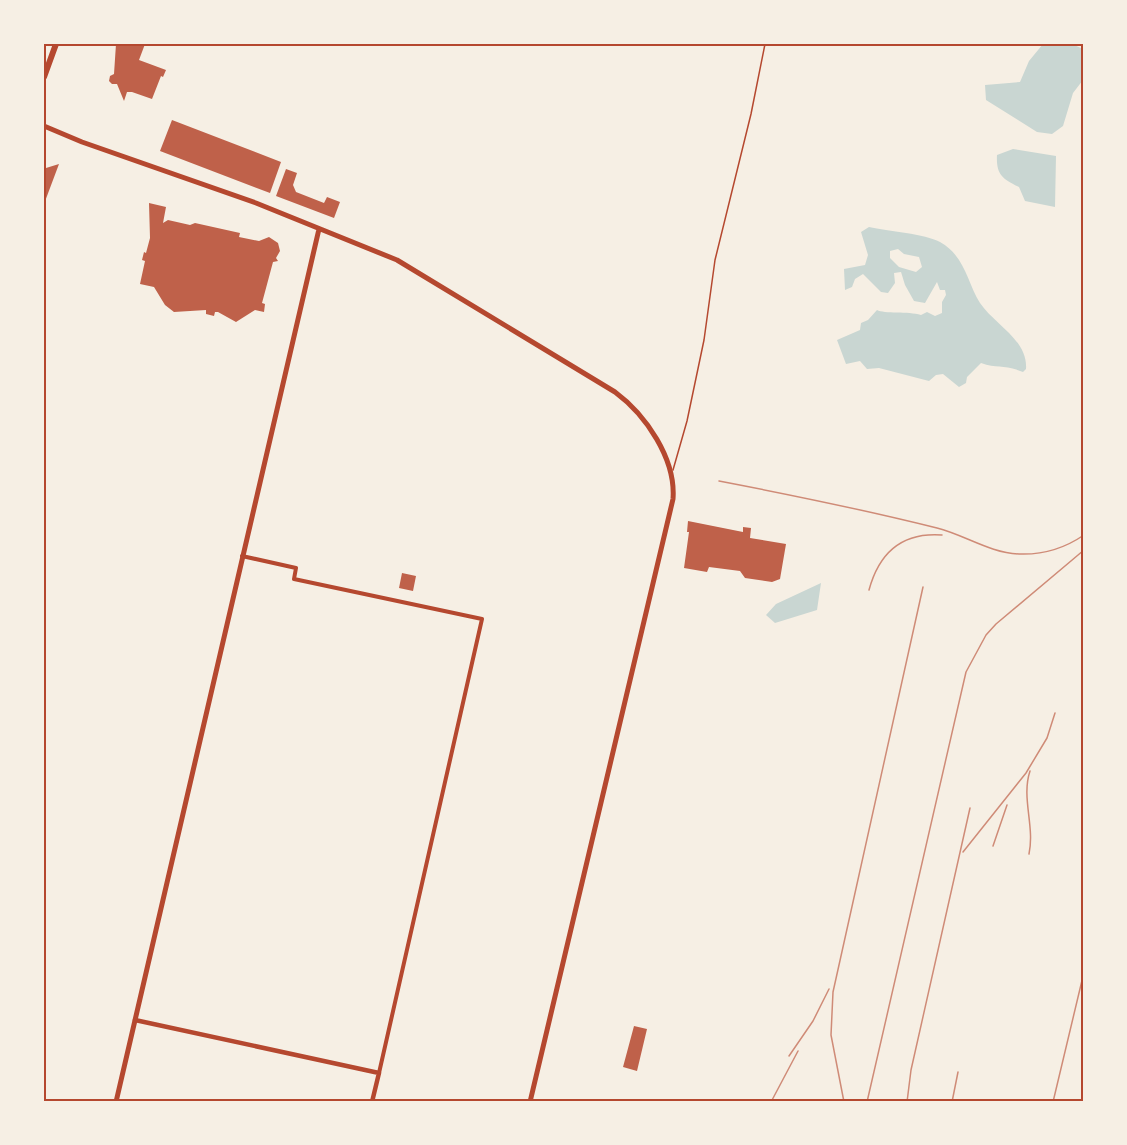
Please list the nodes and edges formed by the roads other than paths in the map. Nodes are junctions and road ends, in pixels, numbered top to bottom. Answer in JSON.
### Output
{"nodes":[{"id":1,"x":56,"y":44,"type":"edge"},
{"id":2,"x":765,"y":44,"type":"edge"},
{"id":3,"x":44,"y":77,"type":"edge"},
{"id":4,"x":44,"y":126,"type":"edge"},
{"id":5,"x":319,"y":229,"type":"junction"},
{"id":6,"x":672,"y":476,"type":"junction"},
{"id":7,"x":242,"y":556,"type":"junction"},
{"id":8,"x":135,"y":1020,"type":"junction"},
{"id":9,"x":379,"y":1073,"type":"junction"},
{"id":10,"x":116,"y":1101,"type":"edge"},
{"id":11,"x":372,"y":1101,"type":"edge"},
{"id":12,"x":530,"y":1101,"type":"edge"}],
"edges":[{"from":1,"to":3,"type":"highway"},
{"from":2,"to":6,"type":"lane"},
{"from":4,"to":5,"type":"main road"},
{"from":5,"to":6,"type":"main road"},
{"from":5,"to":7,"type":"main road"},
{"from":6,"to":12,"type":"main road"},
{"from":7,"to":8,"type":"main road"},
{"from":7,"to":9,"type":"street"},
{"from":8,"to":9,"type":"street"},
{"from":8,"to":10,"type":"main road"},
{"from":9,"to":11,"type":"street"}]}
